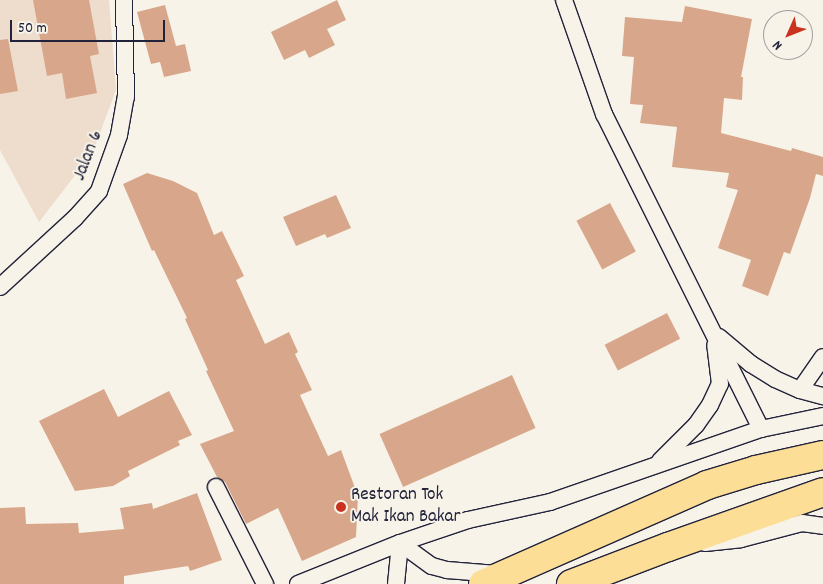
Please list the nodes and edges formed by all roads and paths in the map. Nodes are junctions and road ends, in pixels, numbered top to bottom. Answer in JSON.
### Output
{"nodes":[{"id":1,"x":124,"y":0,"type":"edge"},
{"id":2,"x":564,"y":0,"type":"edge"},
{"id":3,"x":0,"y":287,"type":"edge"},
{"id":4,"x":714,"y":333,"type":"junction"},
{"id":5,"x":823,"y":357,"type":"edge"},
{"id":6,"x":800,"y":390,"type":"junction"},
{"id":7,"x":823,"y":396,"type":"edge"},
{"id":8,"x":823,"y":416,"type":"edge"},
{"id":9,"x":761,"y":429,"type":"junction"},
{"id":10,"x":823,"y":455,"type":"edge"},
{"id":11,"x":657,"y":464,"type":"junction"},
{"id":12,"x":216,"y":488,"type":"dead end"},
{"id":13,"x":823,"y":492,"type":"edge"},
{"id":14,"x":823,"y":526,"type":"edge"},
{"id":15,"x":400,"y":543,"type":"junction"},
{"id":16,"x":668,"y":547,"type":"junction"},
{"id":17,"x":494,"y":579,"type":"edge"},
{"id":18,"x":265,"y":584,"type":"edge"},
{"id":19,"x":298,"y":584,"type":"edge"},
{"id":20,"x":396,"y":584,"type":"edge"},
{"id":21,"x":571,"y":584,"type":"edge"}],
"edges":[{"from":1,"to":3,"type":"street","name":"Jalan 6"},
{"from":2,"to":4,"type":"street"},
{"from":4,"to":6,"type":"street"},
{"from":4,"to":9,"type":"street"},
{"from":4,"to":11,"type":"street"},
{"from":5,"to":6,"type":"street"},
{"from":6,"to":7,"type":"street"},
{"from":8,"to":9,"type":"street"},
{"from":9,"to":11,"type":"street"},
{"from":10,"to":17,"type":"highway"},
{"from":11,"to":15,"type":"street"},
{"from":12,"to":18,"type":"street"},
{"from":13,"to":16,"type":"highway"},
{"from":14,"to":16,"type":"street"},
{"from":15,"to":17,"type":"street"},
{"from":15,"to":19,"type":"street"},
{"from":15,"to":20,"type":"street"},
{"from":16,"to":21,"type":"highway"}]}
